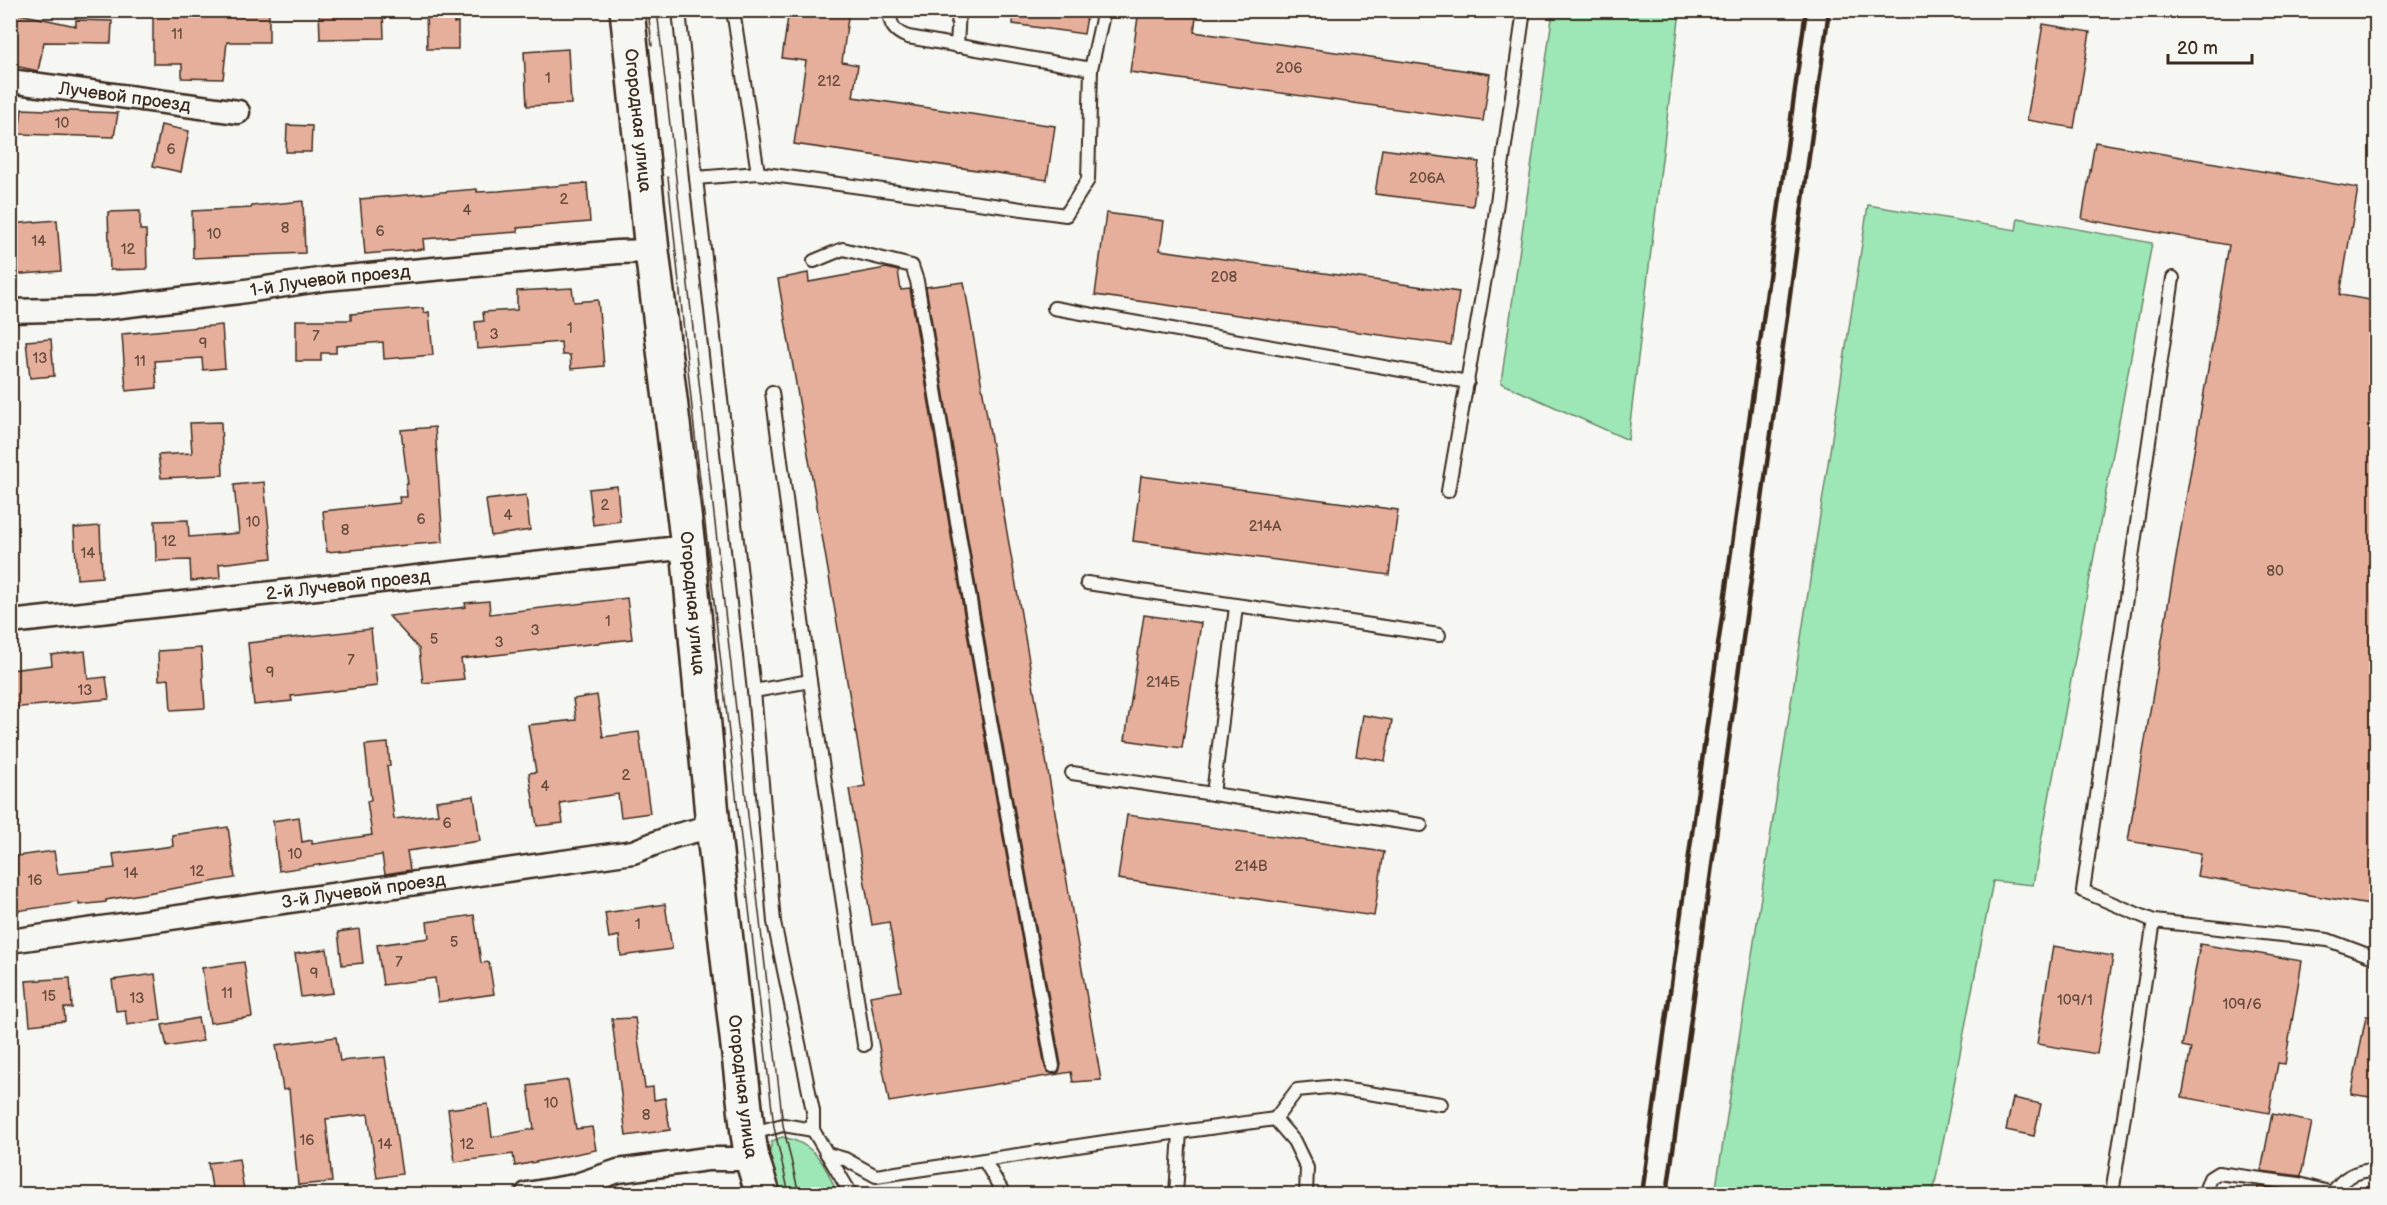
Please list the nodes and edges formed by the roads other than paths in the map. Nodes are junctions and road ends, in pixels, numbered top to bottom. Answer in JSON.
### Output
{"nodes":[{"id":1,"x":627,"y":10,"type":"edge"},
{"id":2,"x":679,"y":10,"type":"edge"},
{"id":3,"x":733,"y":10,"type":"edge"},
{"id":4,"x":890,"y":10,"type":"edge"},
{"id":5,"x":959,"y":10,"type":"edge"},
{"id":6,"x":1104,"y":10,"type":"edge"},
{"id":7,"x":1524,"y":10,"type":"edge"},
{"id":8,"x":957,"y":46,"type":"junction"},
{"id":9,"x":1091,"y":69,"type":"junction"},
{"id":10,"x":10,"y":81,"type":"edge"},
{"id":11,"x":238,"y":112,"type":"dead end"},
{"id":12,"x":758,"y":173,"type":"junction"},
{"id":13,"x":696,"y":178,"type":"junction"},
{"id":14,"x":652,"y":251,"type":"junction"},
{"id":15,"x":814,"y":261,"type":"dead end"},
{"id":16,"x":2173,"y":278,"type":"dead end"},
{"id":17,"x":1054,"y":308,"type":"dead end"},
{"id":18,"x":10,"y":311,"type":"edge"},
{"id":19,"x":1468,"y":382,"type":"junction"},
{"id":20,"x":772,"y":392,"type":"dead end"},
{"id":21,"x":1448,"y":491,"type":"dead end"},
{"id":22,"x":688,"y":547,"type":"junction"},
{"id":23,"x":1087,"y":583,"type":"dead end"},
{"id":24,"x":1236,"y":607,"type":"junction"},
{"id":25,"x":10,"y":622,"type":"edge"},
{"id":26,"x":1439,"y":635,"type":"dead end"},
{"id":27,"x":810,"y":681,"type":"junction"},
{"id":28,"x":754,"y":691,"type":"junction"},
{"id":29,"x":1072,"y":773,"type":"dead end"},
{"id":30,"x":1213,"y":794,"type":"junction"},
{"id":31,"x":1421,"y":825,"type":"dead end"},
{"id":32,"x":713,"y":826,"type":"junction"},
{"id":33,"x":2154,"y":921,"type":"junction"},
{"id":34,"x":10,"y":941,"type":"edge"},
{"id":35,"x":2376,"y":958,"type":"edge"},
{"id":36,"x":864,"y":1045,"type":"dead end"},
{"id":37,"x":1053,"y":1066,"type":"dead end"},
{"id":38,"x":1441,"y":1104,"type":"dead end"},
{"id":39,"x":1275,"y":1119,"type":"junction"},
{"id":40,"x":813,"y":1130,"type":"junction"},
{"id":41,"x":1180,"y":1132,"type":"junction"},
{"id":42,"x":750,"y":1146,"type":"junction"},
{"id":43,"x":826,"y":1154,"type":"junction"},
{"id":44,"x":984,"y":1160,"type":"junction"},
{"id":45,"x":2376,"y":1170,"type":"edge"},
{"id":46,"x":527,"y":1194,"type":"edge"},
{"id":47,"x":763,"y":1194,"type":"edge"},
{"id":48,"x":851,"y":1194,"type":"edge"},
{"id":49,"x":1004,"y":1194,"type":"edge"},
{"id":50,"x":1176,"y":1194,"type":"edge"},
{"id":51,"x":1306,"y":1194,"type":"edge"},
{"id":52,"x":2112,"y":1194,"type":"edge"},
{"id":53,"x":2204,"y":1194,"type":"edge"},
{"id":54,"x":2332,"y":1194,"type":"edge"}],
"edges":[{"from":1,"to":14,"type":"street","name":"Огородная улица"},
{"from":2,"to":13,"type":"lane"},
{"from":3,"to":12,"type":"lane"},
{"from":4,"to":8,"type":"lane"},
{"from":5,"to":8,"type":"lane"},
{"from":6,"to":9,"type":"lane"},
{"from":7,"to":19,"type":"lane"},
{"from":8,"to":9,"type":"lane"},
{"from":9,"to":12,"type":"lane"},
{"from":10,"to":11,"type":"street","name":"Лучевой проезд"},
{"from":12,"to":13,"type":"lane"},
{"from":13,"to":28,"type":"lane"},
{"from":14,"to":18,"type":"street","name":"1-й Лучевой проезд"},
{"from":14,"to":22,"type":"street","name":"Огородная улица"},
{"from":15,"to":37,"type":"lane"},
{"from":16,"to":33,"type":"lane"},
{"from":17,"to":19,"type":"lane"},
{"from":19,"to":21,"type":"lane"},
{"from":20,"to":27,"type":"lane"},
{"from":22,"to":25,"type":"street","name":"2-й Лучевой проезд"},
{"from":22,"to":32,"type":"street","name":"Огородная улица"},
{"from":23,"to":24,"type":"lane"},
{"from":24,"to":26,"type":"lane"},
{"from":24,"to":30,"type":"lane"},
{"from":27,"to":28,"type":"lane"},
{"from":27,"to":36,"type":"lane"},
{"from":28,"to":40,"type":"lane"},
{"from":29,"to":30,"type":"lane"},
{"from":30,"to":31,"type":"lane"},
{"from":32,"to":34,"type":"street","name":"3-й Лучевой проезд"},
{"from":32,"to":42,"type":"street","name":"Огородная улица"},
{"from":33,"to":35,"type":"lane"},
{"from":33,"to":52,"type":"lane"},
{"from":38,"to":39,"type":"lane"},
{"from":39,"to":41,"type":"lane"},
{"from":39,"to":51,"type":"lane"},
{"from":40,"to":42,"type":"lane"},
{"from":40,"to":43,"type":"lane"},
{"from":41,"to":44,"type":"lane"},
{"from":41,"to":50,"type":"lane"},
{"from":42,"to":46,"type":"street"},
{"from":42,"to":47,"type":"street","name":"Огородная улица"},
{"from":43,"to":44,"type":"lane"},
{"from":43,"to":48,"type":"lane"},
{"from":44,"to":49,"type":"lane"},
{"from":45,"to":54,"type":"lane"},
{"from":53,"to":54,"type":"lane"}]}
